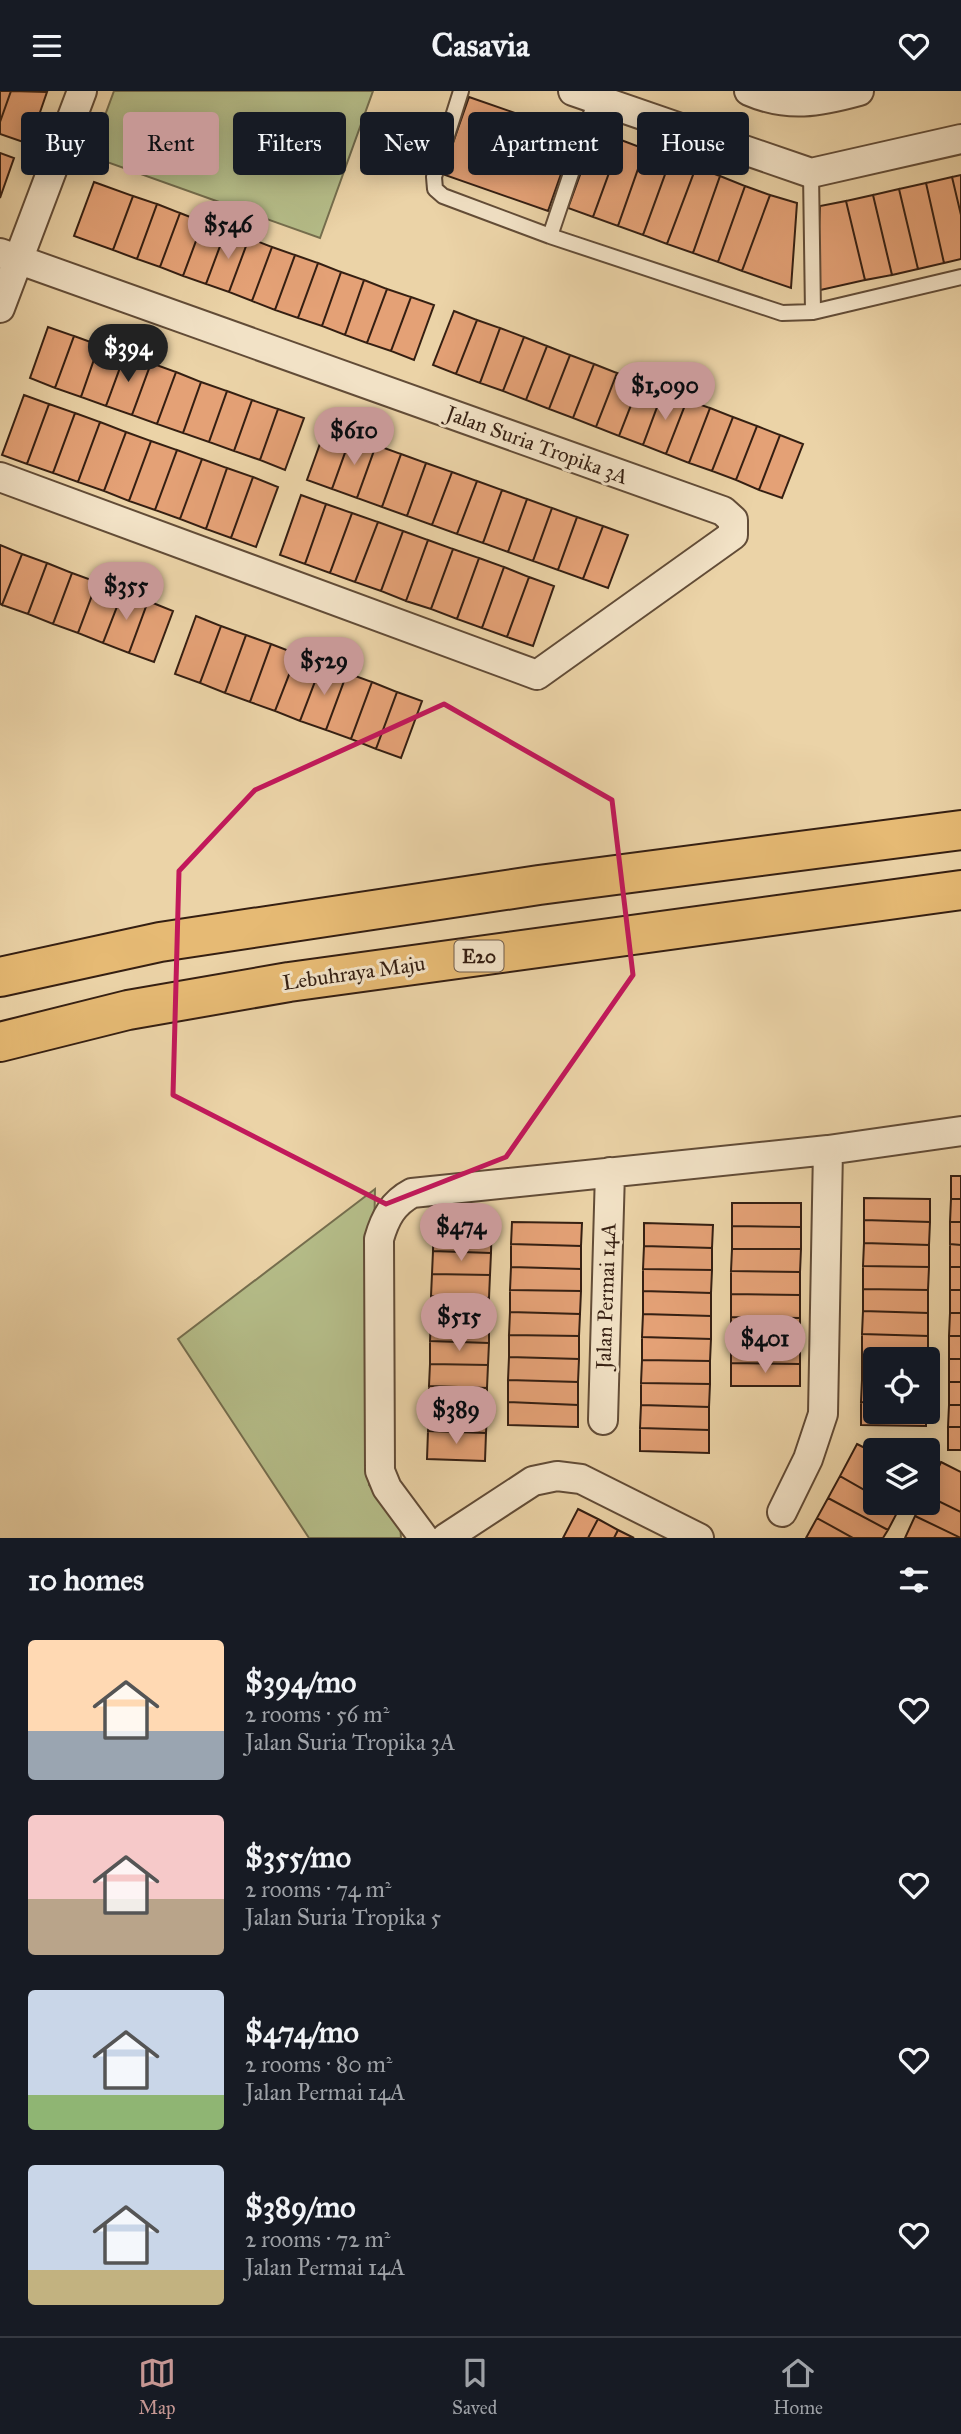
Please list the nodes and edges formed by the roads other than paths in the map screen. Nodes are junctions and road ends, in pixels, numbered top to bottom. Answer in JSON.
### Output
{"nodes":[{"id":1,"x":82,"y":91,"type":"edge"},
{"id":2,"x":461,"y":91,"type":"edge"},
{"id":3,"x":749,"y":91,"type":"edge"},
{"id":4,"x":859,"y":91,"type":"edge"},
{"id":5,"x":597,"y":96,"type":"edge"},
{"id":6,"x":961,"y":139,"type":"edge"},
{"id":7,"x":811,"y":173,"type":"junction"},
{"id":8,"x":550,"y":236,"type":"junction"},
{"id":9,"x":9,"y":256,"type":"edge"},
{"id":10,"x":961,"y":277,"type":"edge"},
{"id":11,"x":0,"y":309,"type":"edge"},
{"id":12,"x":813,"y":312,"type":"junction"},
{"id":13,"x":0,"y":477,"type":"edge"},
{"id":14,"x":961,"y":829,"type":"edge"},
{"id":15,"x":961,"y":890,"type":"edge"},
{"id":16,"x":0,"y":977,"type":"edge"},
{"id":17,"x":0,"y":1042,"type":"edge"},
{"id":18,"x":961,"y":1131,"type":"edge"},
{"id":19,"x":828,"y":1150,"type":"junction"},
{"id":20,"x":610,"y":1172,"type":"junction"},
{"id":21,"x":603,"y":1420,"type":"dead end"},
{"id":22,"x":782,"y":1512,"type":"dead end"},
{"id":23,"x":424,"y":1538,"type":"edge"},
{"id":24,"x":446,"y":1538,"type":"edge"},
{"id":25,"x":699,"y":1538,"type":"edge"}],
"edges":[{"from":1,"to":9,"type":"street"},
{"from":2,"to":8,"type":"lane"},
{"from":3,"to":4,"type":"street"},
{"from":5,"to":7,"type":"street"},
{"from":5,"to":8,"type":"lane"},
{"from":6,"to":7,"type":"street"},
{"from":7,"to":12,"type":"lane"},
{"from":8,"to":12,"type":"lane"},
{"from":9,"to":11,"type":"street"},
{"from":9,"to":13,"type":"street","name":"Jalan Suria Tropika 3A"},
{"from":10,"to":12,"type":"lane"},
{"from":14,"to":16,"type":"highway"},
{"from":15,"to":17,"type":"highway","name":"Lebuhraya Maju","number":"E20"},
{"from":18,"to":19,"type":"street"},
{"from":19,"to":20,"type":"street"},
{"from":19,"to":22,"type":"street"},
{"from":20,"to":21,"type":"street","name":"Jalan Permai 14A"},
{"from":20,"to":23,"type":"street"},
{"from":24,"to":25,"type":"street"}]}
